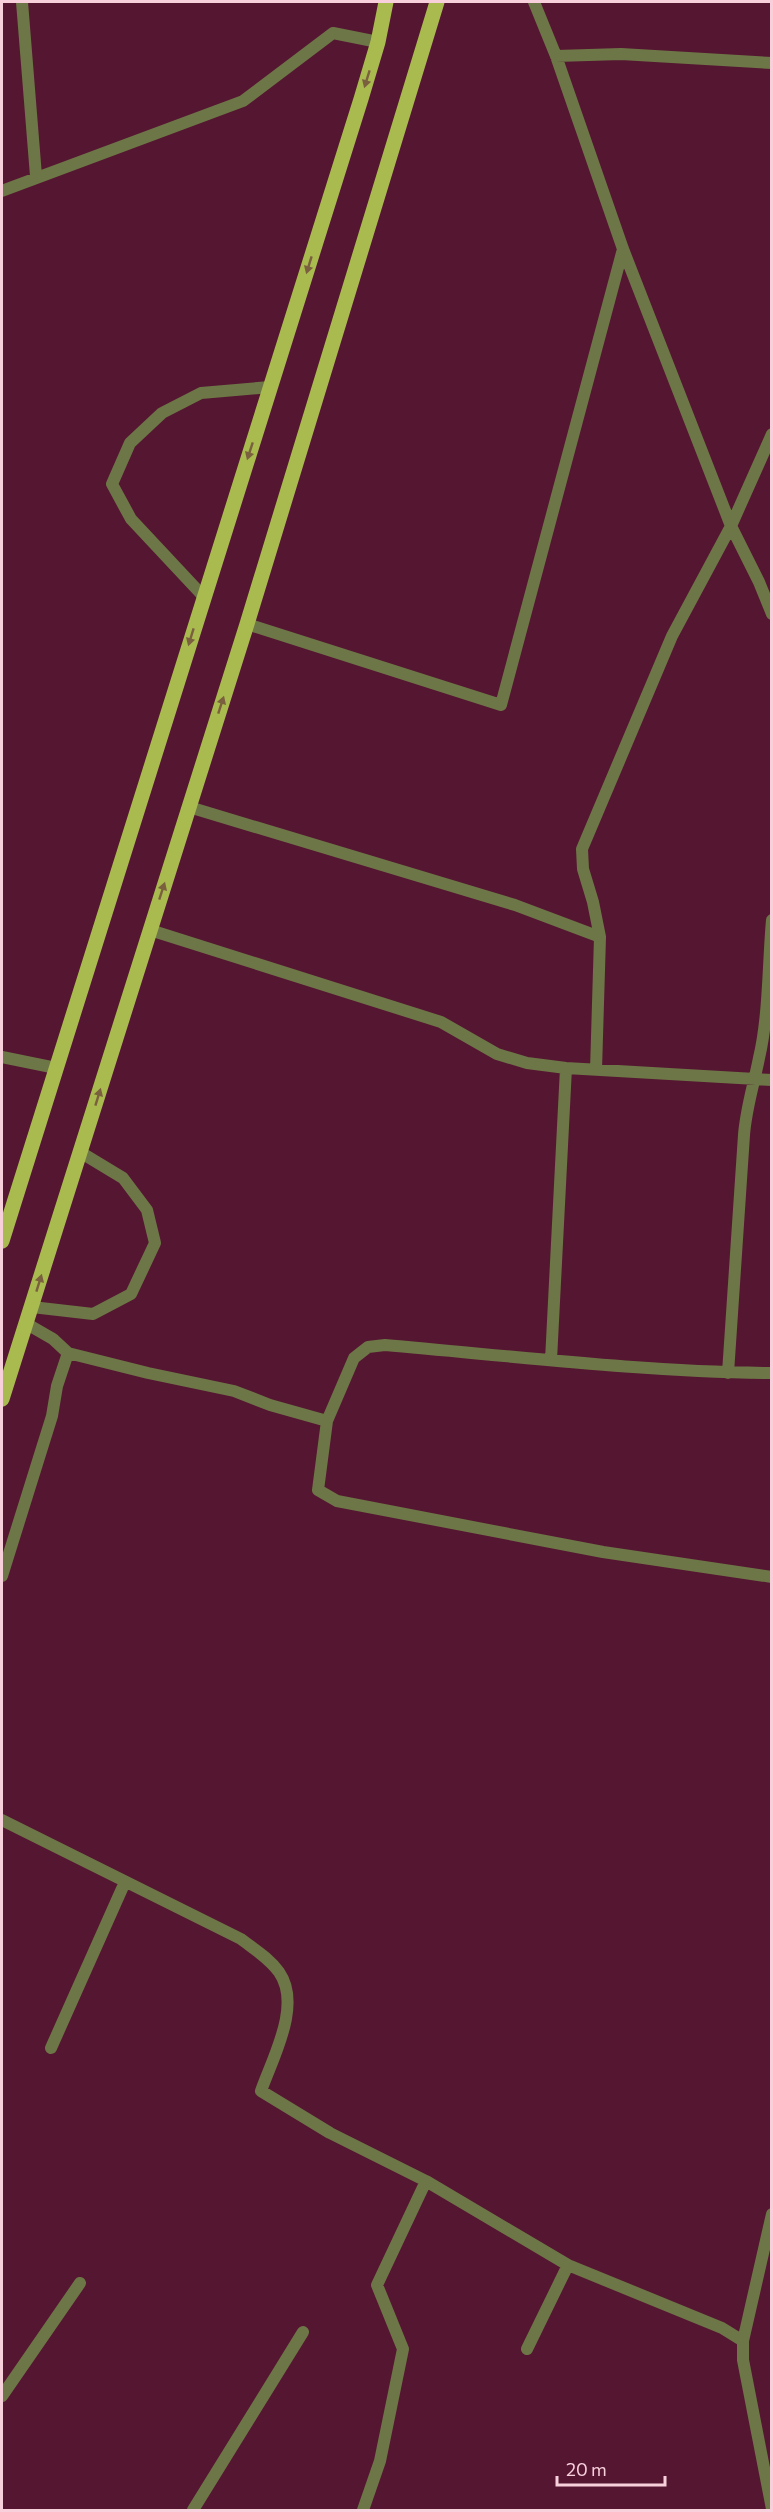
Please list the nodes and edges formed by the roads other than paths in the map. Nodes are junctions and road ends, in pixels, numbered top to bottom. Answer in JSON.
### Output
{"nodes":[{"id":1,"x":22,"y":2,"type":"edge"},
{"id":2,"x":386,"y":2,"type":"edge"},
{"id":3,"x":437,"y":2,"type":"edge"},
{"id":4,"x":534,"y":2,"type":"edge"},
{"id":5,"x":378,"y":42,"type":"junction"},
{"id":6,"x":556,"y":56,"type":"junction"},
{"id":7,"x":771,"y":63,"type":"edge"},
{"id":8,"x":36,"y":176,"type":"junction"},
{"id":9,"x":2,"y":191,"type":"edge"},
{"id":10,"x":623,"y":249,"type":"junction"},
{"id":11,"x":270,"y":387,"type":"junction"},
{"id":12,"x":771,"y":434,"type":"edge"},
{"id":13,"x":731,"y":526,"type":"junction"},
{"id":14,"x":204,"y":597,"type":"junction"},
{"id":15,"x":771,"y":614,"type":"edge"},
{"id":16,"x":247,"y":624,"type":"junction"},
{"id":17,"x":189,"y":807,"type":"junction"},
{"id":18,"x":771,"y":920,"type":"edge"},
{"id":19,"x":150,"y":930,"type":"junction"},
{"id":20,"x":600,"y":937,"type":"junction"},
{"id":21,"x":2,"y":1057,"type":"edge"},
{"id":22,"x":56,"y":1068,"type":"junction"},
{"id":23,"x":566,"y":1068,"type":"junction"},
{"id":24,"x":596,"y":1070,"type":"junction"},
{"id":25,"x":753,"y":1080,"type":"junction"},
{"id":26,"x":771,"y":1080,"type":"edge"},
{"id":27,"x":81,"y":1152,"type":"junction"},
{"id":28,"x":2,"y":1241,"type":"edge"},
{"id":29,"x":32,"y":1307,"type":"junction"},
{"id":30,"x":27,"y":1324,"type":"junction"},
{"id":31,"x":68,"y":1353,"type":"junction"},
{"id":32,"x":551,"y":1360,"type":"junction"},
{"id":33,"x":728,"y":1373,"type":"junction"},
{"id":34,"x":771,"y":1373,"type":"edge"},
{"id":35,"x":2,"y":1399,"type":"edge"},
{"id":36,"x":327,"y":1421,"type":"junction"},
{"id":37,"x":2,"y":1576,"type":"edge"},
{"id":38,"x":771,"y":1577,"type":"edge"},
{"id":39,"x":2,"y":1820,"type":"edge"},
{"id":40,"x":125,"y":1882,"type":"junction"},
{"id":41,"x":51,"y":2048,"type":"dead end"},
{"id":42,"x":426,"y":2181,"type":"junction"},
{"id":43,"x":771,"y":2214,"type":"edge"},
{"id":44,"x":568,"y":2265,"type":"junction"},
{"id":45,"x":80,"y":2283,"type":"dead end"},
{"id":46,"x":303,"y":2332,"type":"dead end"},
{"id":47,"x":743,"y":2341,"type":"junction"},
{"id":48,"x":527,"y":2349,"type":"dead end"},
{"id":49,"x":2,"y":2396,"type":"edge"},
{"id":50,"x":771,"y":2509,"type":"edge"},
{"id":51,"x":193,"y":2511,"type":"edge"},
{"id":52,"x":363,"y":2511,"type":"edge"}],
"edges":[{"from":1,"to":8,"type":"street"},
{"from":2,"to":5,"type":"main road"},
{"from":3,"to":16,"type":"main road"},
{"from":4,"to":6,"type":"street"},
{"from":5,"to":8,"type":"street"},
{"from":5,"to":11,"type":"main road","one_way":true},
{"from":6,"to":7,"type":"street"},
{"from":6,"to":10,"type":"street"},
{"from":8,"to":9,"type":"street"},
{"from":10,"to":13,"type":"street"},
{"from":10,"to":16,"type":"street"},
{"from":11,"to":14,"type":"main road","one_way":true},
{"from":11,"to":14,"type":"street"},
{"from":12,"to":13,"type":"street"},
{"from":13,"to":15,"type":"street"},
{"from":13,"to":20,"type":"street"},
{"from":14,"to":22,"type":"main road","one_way":true},
{"from":17,"to":16,"type":"main road","one_way":true},
{"from":19,"to":17,"type":"main road","one_way":true},
{"from":17,"to":20,"type":"street"},
{"from":18,"to":25,"type":"street"},
{"from":19,"to":23,"type":"street"},
{"from":27,"to":19,"type":"main road","one_way":true},
{"from":20,"to":24,"type":"street"},
{"from":21,"to":22,"type":"street"},
{"from":22,"to":28,"type":"main road"},
{"from":23,"to":24,"type":"street"},
{"from":23,"to":32,"type":"street"},
{"from":24,"to":25,"type":"street"},
{"from":25,"to":26,"type":"street"},
{"from":25,"to":33,"type":"street"},
{"from":29,"to":27,"type":"main road","one_way":true},
{"from":27,"to":29,"type":"street"},
{"from":29,"to":30,"type":"main road"},
{"from":30,"to":31,"type":"street"},
{"from":30,"to":35,"type":"main road"},
{"from":31,"to":36,"type":"street"},
{"from":31,"to":37,"type":"street"},
{"from":32,"to":33,"type":"street"},
{"from":32,"to":36,"type":"street"},
{"from":33,"to":34,"type":"street"},
{"from":36,"to":38,"type":"street"},
{"from":39,"to":40,"type":"street"},
{"from":40,"to":41,"type":"street"},
{"from":40,"to":42,"type":"street"},
{"from":42,"to":44,"type":"street"},
{"from":42,"to":52,"type":"street"},
{"from":43,"to":47,"type":"street"},
{"from":44,"to":47,"type":"street"},
{"from":44,"to":48,"type":"street"},
{"from":45,"to":49,"type":"street"},
{"from":46,"to":51,"type":"street"},
{"from":47,"to":50,"type":"street"}]}
